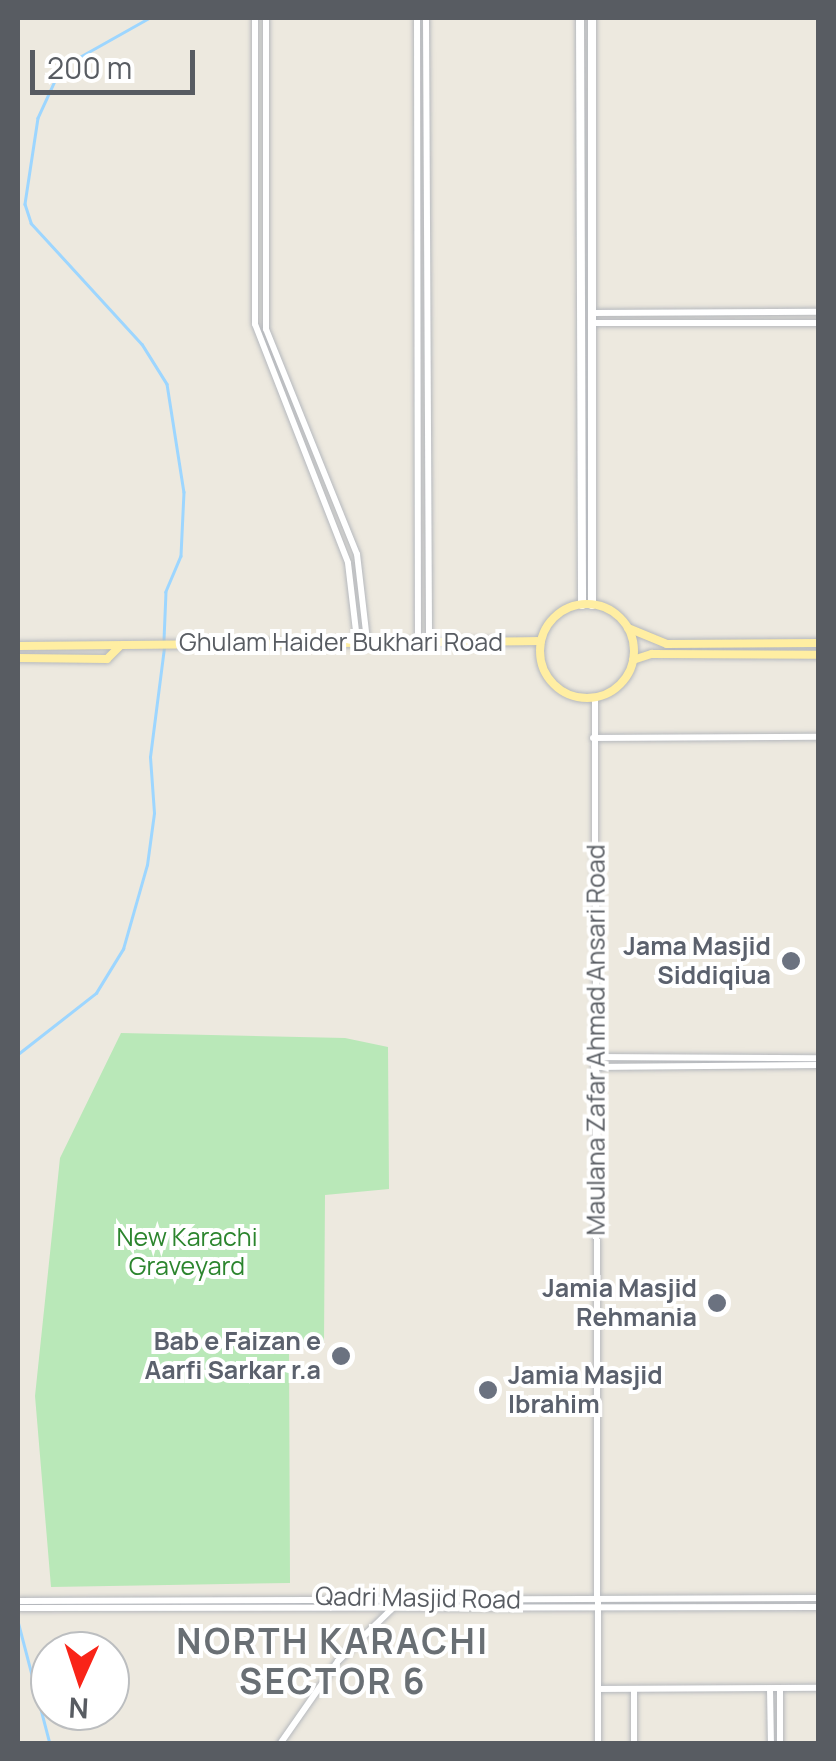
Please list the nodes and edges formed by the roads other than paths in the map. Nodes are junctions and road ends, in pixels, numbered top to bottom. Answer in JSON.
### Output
{"nodes":[{"id":1,"x":254,"y":18,"type":"edge"},
{"id":2,"x":266,"y":18,"type":"edge"},
{"id":3,"x":417,"y":18,"type":"edge"},
{"id":4,"x":426,"y":18,"type":"edge"},
{"id":5,"x":580,"y":18,"type":"edge"},
{"id":6,"x":592,"y":18,"type":"edge"},
{"id":7,"x":421,"y":36,"type":"junction"},
{"id":8,"x":417,"y":242,"type":"junction"},
{"id":9,"x":426,"y":242,"type":"junction"},
{"id":10,"x":818,"y":312,"type":"edge"},
{"id":11,"x":590,"y":313,"type":"junction"},
{"id":12,"x":818,"y":323,"type":"edge"},
{"id":13,"x":590,"y":324,"type":"junction"},
{"id":14,"x":587,"y":605,"type":"junction"},
{"id":15,"x":628,"y":628,"type":"junction"},
{"id":16,"x":362,"y":640,"type":"junction"},
{"id":17,"x":418,"y":640,"type":"junction"},
{"id":18,"x":429,"y":640,"type":"junction"},
{"id":19,"x":542,"y":641,"type":"junction"},
{"id":20,"x":818,"y":643,"type":"edge"},
{"id":21,"x":18,"y":646,"type":"edge"},
{"id":22,"x":119,"y":647,"type":"junction"},
{"id":23,"x":818,"y":654,"type":"edge"},
{"id":24,"x":18,"y":658,"type":"edge"},
{"id":25,"x":633,"y":660,"type":"junction"},
{"id":26,"x":595,"y":697,"type":"junction"},
{"id":27,"x":818,"y":737,"type":"edge"},
{"id":28,"x":594,"y":738,"type":"junction"},
{"id":29,"x":594,"y":1057,"type":"junction"},
{"id":30,"x":818,"y":1062,"type":"edge"},
{"id":31,"x":594,"y":1067,"type":"junction"},
{"id":32,"x":818,"y":1598,"type":"edge"},
{"id":33,"x":399,"y":1600,"type":"junction"},
{"id":34,"x":598,"y":1604,"type":"junction"},
{"id":35,"x":18,"y":1605,"type":"edge"},
{"id":36,"x":818,"y":1607,"type":"edge"},
{"id":37,"x":780,"y":1688,"type":"junction"},
{"id":38,"x":818,"y":1688,"type":"edge"},
{"id":39,"x":598,"y":1689,"type":"junction"},
{"id":40,"x":634,"y":1689,"type":"junction"},
{"id":41,"x":770,"y":1689,"type":"junction"},
{"id":42,"x":280,"y":1744,"type":"edge"},
{"id":43,"x":598,"y":1744,"type":"edge"},
{"id":44,"x":634,"y":1744,"type":"edge"},
{"id":45,"x":770,"y":1744,"type":"edge"},
{"id":46,"x":780,"y":1744,"type":"edge"}],
"edges":[{"from":1,"to":16,"type":"street"},
{"from":2,"to":16,"type":"street"},
{"from":3,"to":7,"type":"street"},
{"from":4,"to":7,"type":"street"},
{"from":5,"to":14,"type":"main road"},
{"from":6,"to":11,"type":"main road"},
{"from":7,"to":8,"type":"street"},
{"from":7,"to":9,"type":"street"},
{"from":8,"to":9,"type":"street"},
{"from":8,"to":17,"type":"street"},
{"from":9,"to":18,"type":"street"},
{"from":10,"to":11,"type":"street"},
{"from":11,"to":13,"type":"main road"},
{"from":12,"to":13,"type":"street"},
{"from":13,"to":14,"type":"main road"},
{"from":14,"to":15,"type":"main road"},
{"from":14,"to":19,"type":"main road"},
{"from":15,"to":20,"type":"main road"},
{"from":15,"to":25,"type":"main road"},
{"from":16,"to":17,"type":"main road","name":"Ghulam Haider Bukhari Road"},
{"from":16,"to":22,"type":"main road","name":"Ghulam Haider Bukhari Road"},
{"from":17,"to":18,"type":"main road","name":"Ghulam Haider Bukhari Road"},
{"from":18,"to":19,"type":"main road","name":"Ghulam Haider Bukhari Road"},
{"from":19,"to":26,"type":"main road"},
{"from":21,"to":22,"type":"main road"},
{"from":22,"to":24,"type":"main road"},
{"from":23,"to":25,"type":"main road"},
{"from":25,"to":26,"type":"main road"},
{"from":26,"to":28,"type":"street","name":"Maulana Zafar Ahmad Ansari Road"},
{"from":27,"to":28,"type":"street"},
{"from":28,"to":29,"type":"street","name":"Maulana Zafar Ahmad Ansari Road"},
{"from":29,"to":30,"type":"street"},
{"from":29,"to":31,"type":"street","name":"Maulana Zafar Ahmad Ansari Road"},
{"from":30,"to":31,"type":"street"},
{"from":31,"to":34,"type":"street","name":"Maulana Zafar Ahmad Ansari Road"},
{"from":32,"to":34,"type":"street","name":"Qadri Masjid Road"},
{"from":33,"to":34,"type":"street","name":"Qadri Masjid Road"},
{"from":33,"to":35,"type":"street","name":"Qadri Masjid Road"},
{"from":33,"to":42,"type":"street"},
{"from":34,"to":36,"type":"street","name":"Qadri Masjid Road"},
{"from":34,"to":39,"type":"street","name":"Maulana Zafar Ahmad Ansari Road"},
{"from":37,"to":38,"type":"street"},
{"from":37,"to":41,"type":"street"},
{"from":37,"to":46,"type":"street"},
{"from":39,"to":40,"type":"street"},
{"from":39,"to":43,"type":"street","name":"Maulana Zafar Ahmad Ansari Road"},
{"from":40,"to":41,"type":"street"},
{"from":40,"to":44,"type":"street"},
{"from":41,"to":45,"type":"street"}]}
